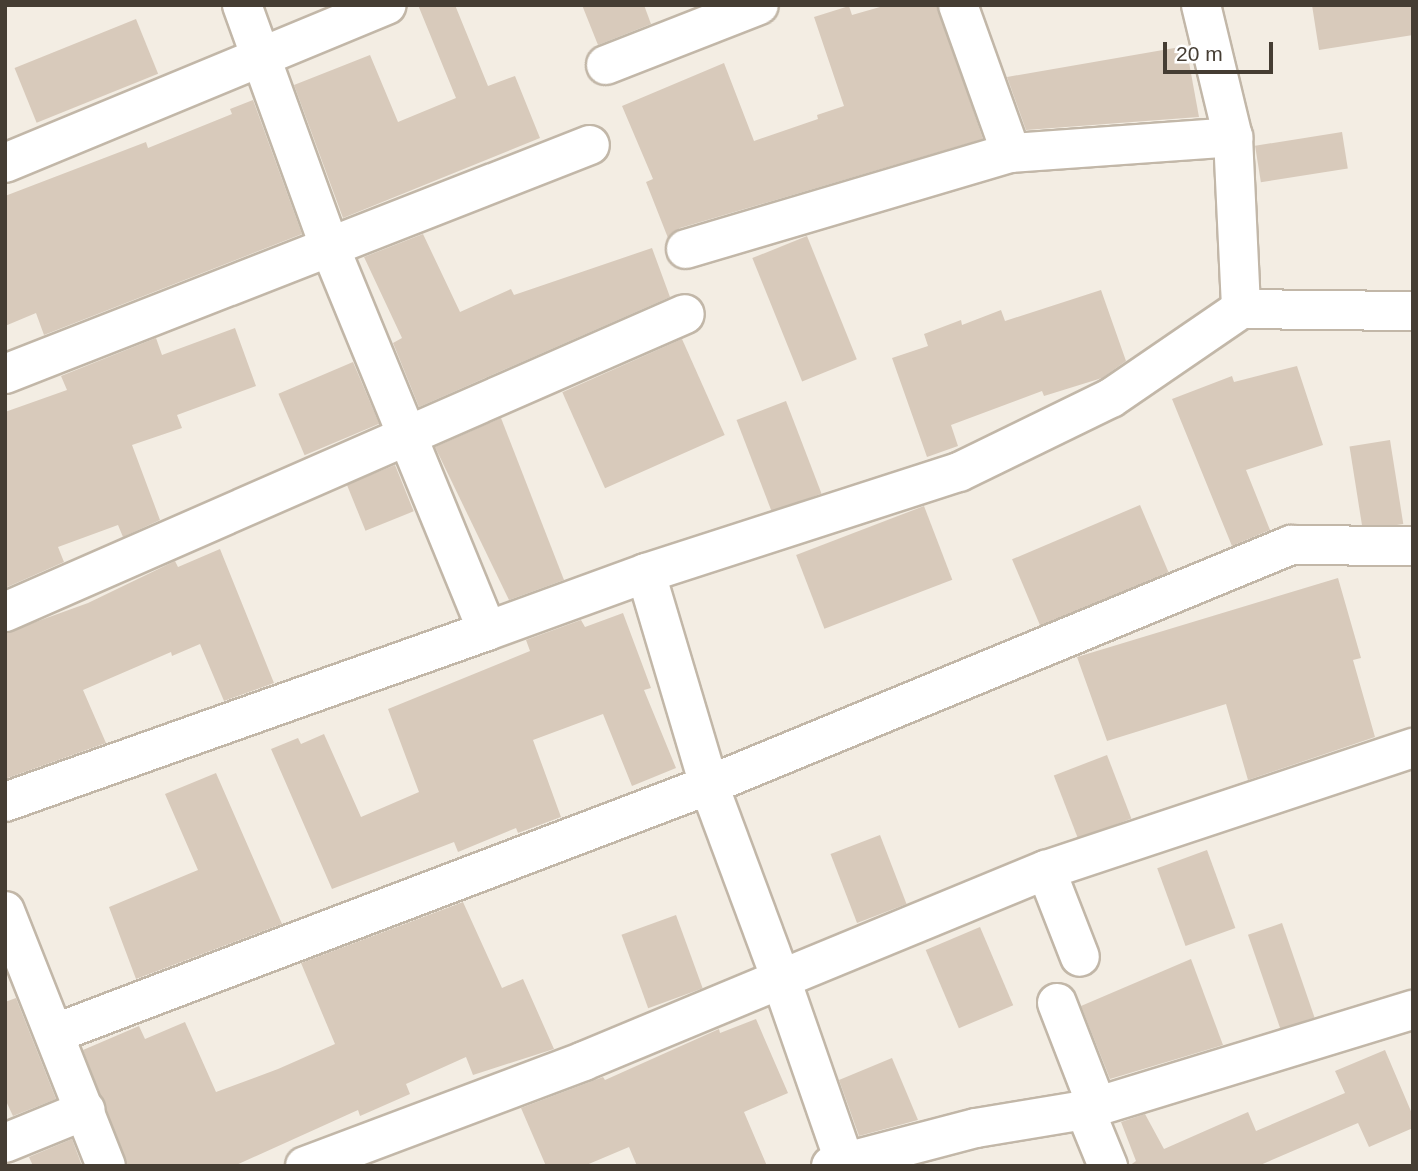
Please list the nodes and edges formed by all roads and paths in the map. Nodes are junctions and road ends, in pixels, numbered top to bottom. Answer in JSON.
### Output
{"nodes":[{"id":1,"x":242,"y":5,"type":"edge"},
{"id":2,"x":387,"y":5,"type":"edge"},
{"id":3,"x":759,"y":5,"type":"edge"},
{"id":4,"x":958,"y":5,"type":"edge"},
{"id":5,"x":1201,"y":5,"type":"edge"},
{"id":6,"x":263,"y":55,"type":"junction"},
{"id":7,"x":606,"y":65,"type":"dead end"},
{"id":8,"x":1233,"y":137,"type":"junction"},
{"id":9,"x":590,"y":145,"type":"dead end"},
{"id":10,"x":1011,"y":153,"type":"junction"},
{"id":11,"x":5,"y":163,"type":"edge"},
{"id":12,"x":329,"y":245,"type":"junction"},
{"id":13,"x":686,"y":249,"type":"dead end"},
{"id":14,"x":1241,"y":309,"type":"junction"},
{"id":15,"x":1413,"y":311,"type":"edge"},
{"id":16,"x":685,"y":314,"type":"dead end"},
{"id":17,"x":5,"y":374,"type":"edge"},
{"id":18,"x":405,"y":437,"type":"junction"},
{"id":19,"x":1413,"y":546,"type":"edge"},
{"id":20,"x":646,"y":573,"type":"junction"},
{"id":21,"x":5,"y":612,"type":"edge"},
{"id":22,"x":487,"y":631,"type":"junction"},
{"id":23,"x":1413,"y":748,"type":"edge"},
{"id":24,"x":709,"y":785,"type":"junction"},
{"id":25,"x":5,"y":802,"type":"edge"},
{"id":26,"x":1046,"y":870,"type":"junction"},
{"id":27,"x":5,"y":911,"type":"edge"},
{"id":28,"x":1080,"y":957,"type":"dead end"},
{"id":29,"x":780,"y":979,"type":"junction"},
{"id":30,"x":1057,"y":1003,"type":"dead end"},
{"id":31,"x":1413,"y":1010,"type":"edge"},
{"id":32,"x":56,"y":1034,"type":"junction"},
{"id":33,"x":1091,"y":1108,"type":"junction"},
{"id":34,"x":86,"y":1110,"type":"junction"},
{"id":35,"x":5,"y":1143,"type":"edge"},
{"id":36,"x":840,"y":1164,"type":"edge"},
{"id":37,"x":106,"y":1166,"type":"edge"},
{"id":38,"x":305,"y":1166,"type":"edge"},
{"id":39,"x":1108,"y":1166,"type":"edge"}],
"edges":[{"from":1,"to":6,"type":"street"},
{"from":2,"to":6,"type":"street"},
{"from":3,"to":7,"type":"street"},
{"from":4,"to":10,"type":"street"},
{"from":5,"to":8,"type":"street"},
{"from":6,"to":11,"type":"street"},
{"from":6,"to":12,"type":"street"},
{"from":8,"to":10,"type":"street"},
{"from":8,"to":14,"type":"street"},
{"from":9,"to":12,"type":"street"},
{"from":10,"to":13,"type":"street"},
{"from":12,"to":17,"type":"street"},
{"from":12,"to":18,"type":"street"},
{"from":14,"to":15,"type":"street"},
{"from":14,"to":20,"type":"street"},
{"from":16,"to":18,"type":"street"},
{"from":18,"to":21,"type":"street"},
{"from":18,"to":22,"type":"street"},
{"from":19,"to":24,"type":"street"},
{"from":20,"to":22,"type":"street"},
{"from":20,"to":24,"type":"street"},
{"from":22,"to":25,"type":"street"},
{"from":23,"to":26,"type":"street"},
{"from":24,"to":29,"type":"street"},
{"from":24,"to":32,"type":"street"},
{"from":26,"to":28,"type":"street"},
{"from":26,"to":29,"type":"street"},
{"from":27,"to":32,"type":"street"},
{"from":29,"to":36,"type":"street"},
{"from":29,"to":38,"type":"street"},
{"from":30,"to":33,"type":"street"},
{"from":31,"to":33,"type":"street"},
{"from":32,"to":34,"type":"street"},
{"from":33,"to":36,"type":"street"},
{"from":33,"to":39,"type":"street"},
{"from":34,"to":35,"type":"street"},
{"from":34,"to":37,"type":"street"}]}
